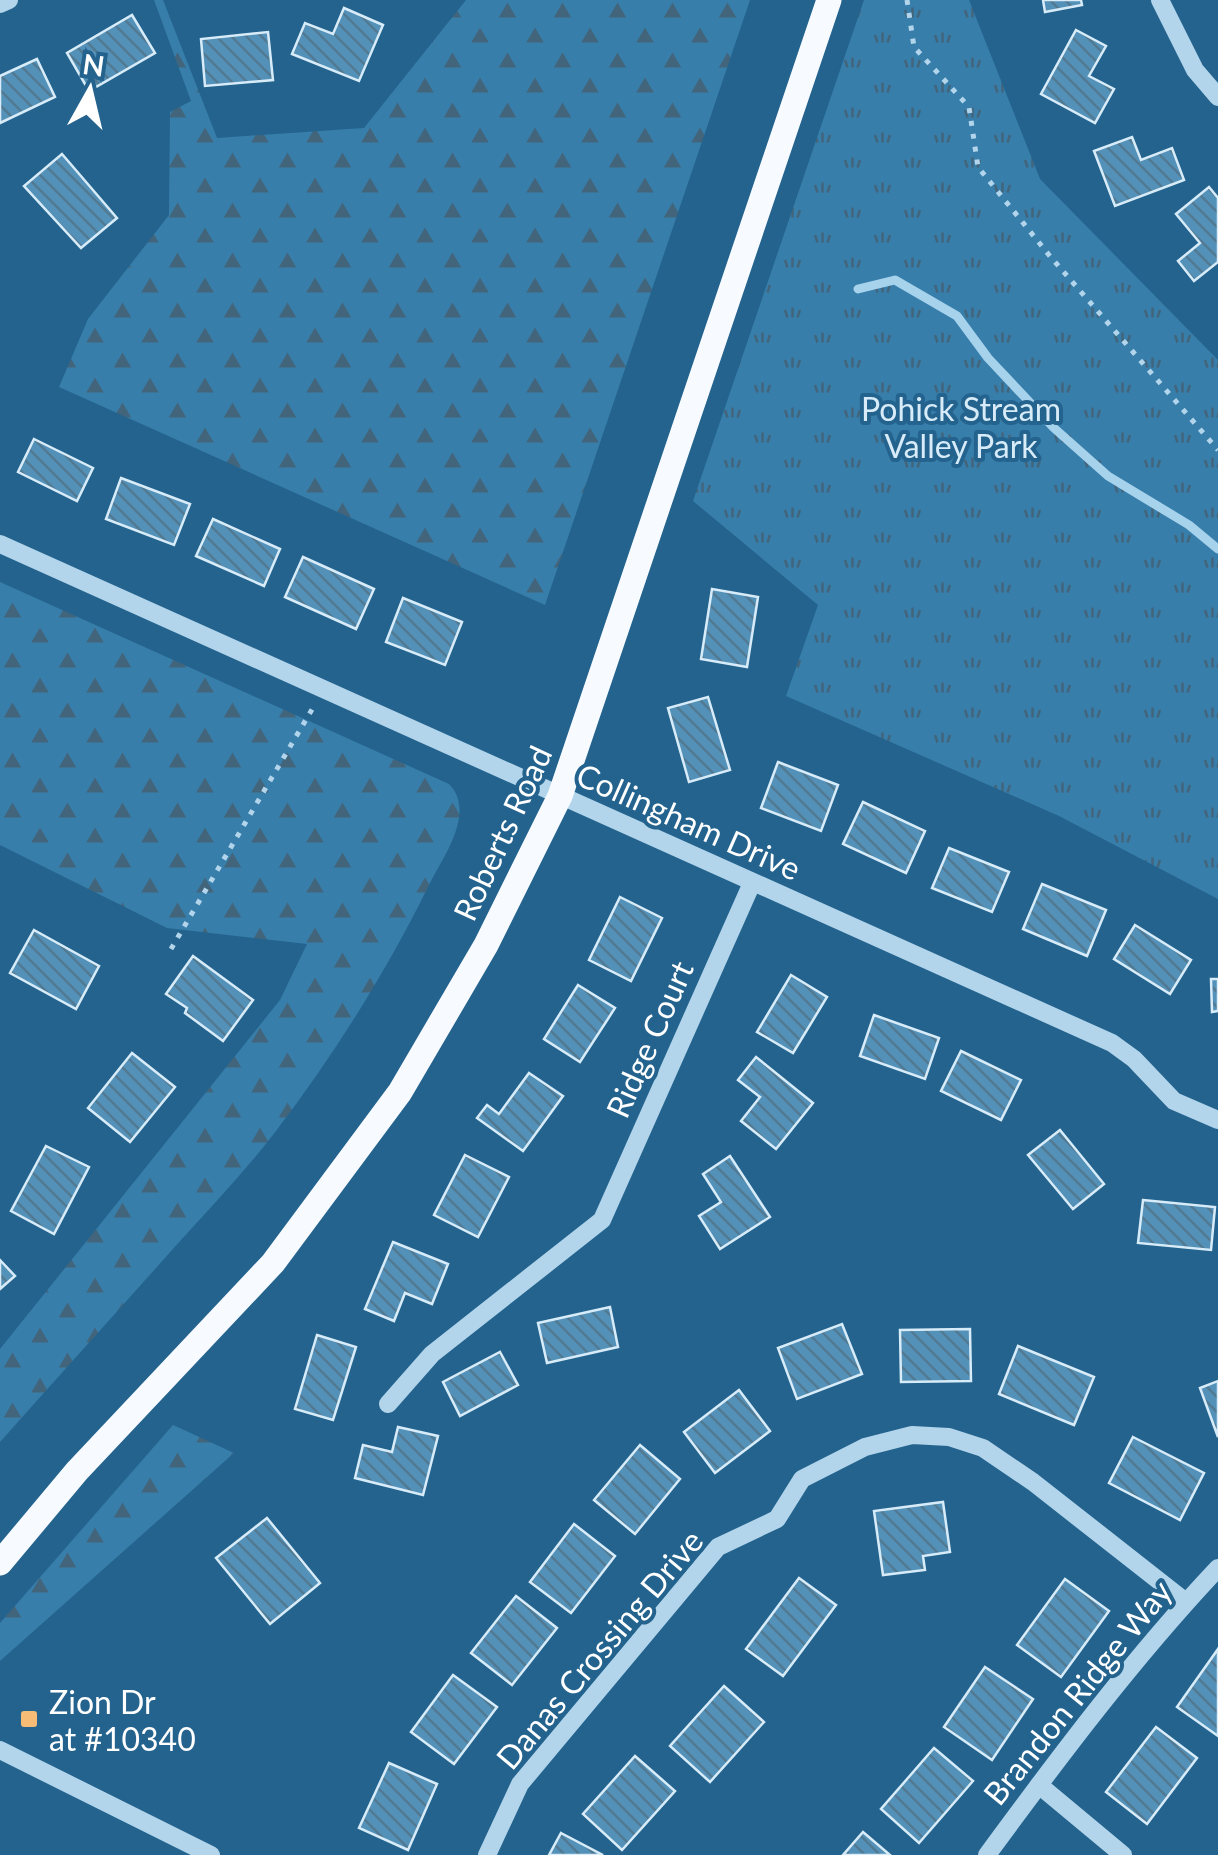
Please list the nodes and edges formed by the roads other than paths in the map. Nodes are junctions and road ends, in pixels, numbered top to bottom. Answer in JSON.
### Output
{"nodes":[{"id":1,"x":9,"y":0,"type":"edge"},
{"id":2,"x":829,"y":0,"type":"edge"},
{"id":3,"x":1160,"y":0,"type":"edge"},
{"id":4,"x":0,"y":4,"type":"edge"},
{"id":5,"x":1218,"y":98,"type":"edge"},
{"id":6,"x":0,"y":544,"type":"edge"},
{"id":7,"x":560,"y":796,"type":"junction"},
{"id":8,"x":752,"y":883,"type":"junction"},
{"id":9,"x":1218,"y":1120,"type":"edge"},
{"id":10,"x":388,"y":1404,"type":"dead end"},
{"id":11,"x":0,"y":1563,"type":"edge"},
{"id":12,"x":1218,"y":1568,"type":"edge"},
{"id":13,"x":1186,"y":1602,"type":"junction"},
{"id":14,"x":0,"y":1750,"type":"edge"},
{"id":15,"x":1039,"y":1785,"type":"junction"},
{"id":16,"x":204,"y":1853,"type":"edge"},
{"id":17,"x":486,"y":1855,"type":"edge"},
{"id":18,"x":986,"y":1855,"type":"edge"},
{"id":19,"x":1123,"y":1855,"type":"edge"}],
"edges":[{"from":1,"to":4,"type":"street"},
{"from":2,"to":7,"type":"main road","name":"Roberts Road"},
{"from":3,"to":5,"type":"street"},
{"from":6,"to":7,"type":"street","name":"Collingham Drive"},
{"from":7,"to":8,"type":"street","name":"Collingham Drive"},
{"from":7,"to":11,"type":"main road","name":"Roberts Road"},
{"from":8,"to":9,"type":"street","name":"Collingham Drive"},
{"from":8,"to":10,"type":"street","name":"Ridge Court"},
{"from":12,"to":13,"type":"street","name":"Brandon Ridge Way"},
{"from":13,"to":15,"type":"street","name":"Brandon Ridge Way"},
{"from":13,"to":17,"type":"street","name":"Danas Crossing Drive"},
{"from":14,"to":16,"type":"street"},
{"from":15,"to":18,"type":"street","name":"Brandon Ridge Way"},
{"from":15,"to":19,"type":"street"}]}
